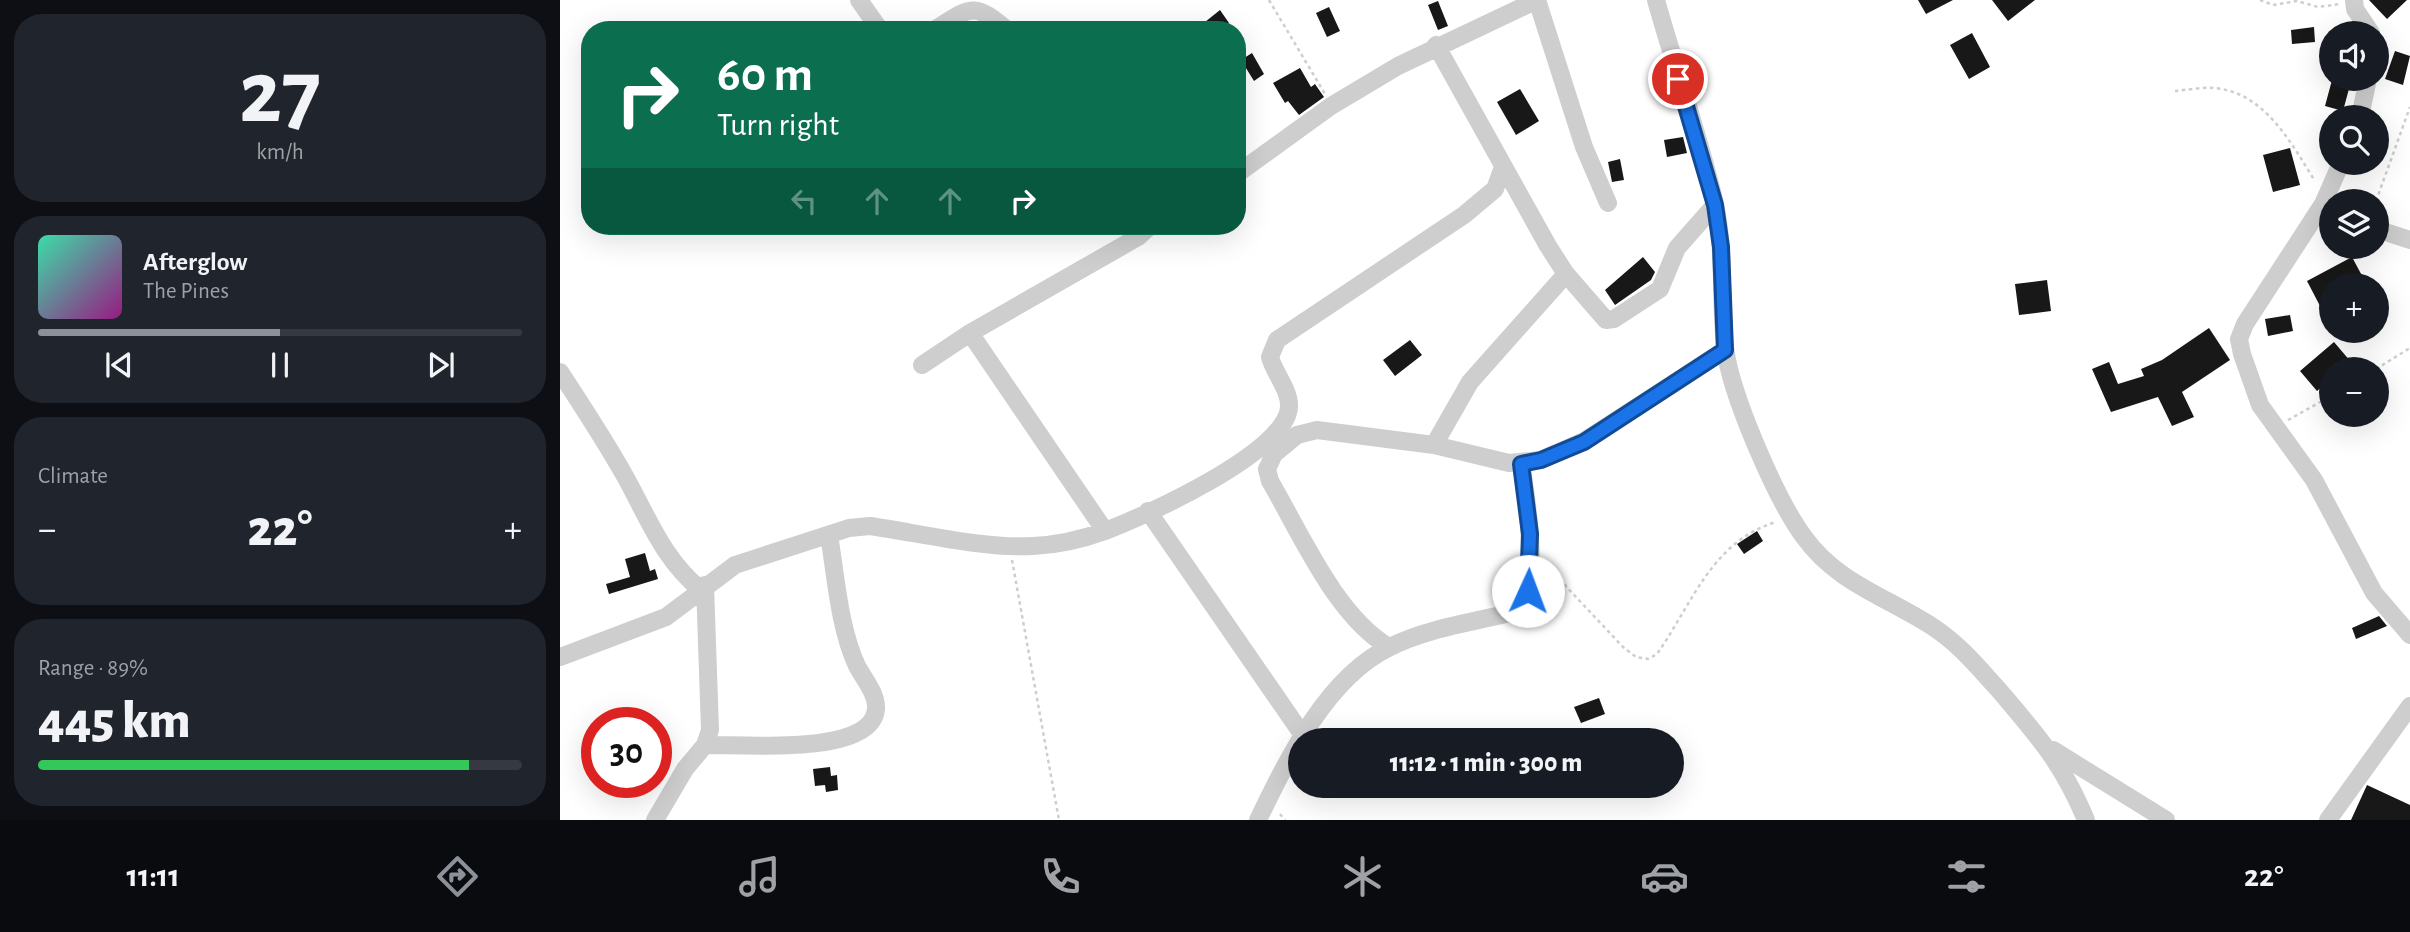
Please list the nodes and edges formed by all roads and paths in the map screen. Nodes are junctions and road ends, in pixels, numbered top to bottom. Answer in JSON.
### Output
{"nodes":[{"id":1,"x":859,"y":0,"type":"edge"},
{"id":2,"x":1269,"y":0,"type":"edge"},
{"id":3,"x":1537,"y":0,"type":"edge"},
{"id":4,"x":1657,"y":0,"type":"edge"},
{"id":5,"x":2260,"y":0,"type":"edge"},
{"id":6,"x":2354,"y":1,"type":"edge"},
{"id":7,"x":874,"y":21,"type":"edge"},
{"id":8,"x":949,"y":21,"type":"edge"},
{"id":9,"x":997,"y":21,"type":"edge"},
{"id":10,"x":2365,"y":21,"type":"edge"},
{"id":11,"x":1436,"y":45,"type":"junction"},
{"id":12,"x":2175,"y":91,"type":"dead end"},
{"id":13,"x":1331,"y":106,"type":"junction"},
{"id":14,"x":2410,"y":107,"type":"edge"},
{"id":15,"x":1246,"y":167,"type":"edge"},
{"id":16,"x":1503,"y":167,"type":"junction"},
{"id":17,"x":2322,"y":189,"type":"edge"},
{"id":18,"x":2380,"y":189,"type":"edge"},
{"id":19,"x":1608,"y":203,"type":"dead end"},
{"id":20,"x":1715,"y":205,"type":"junction"},
{"id":21,"x":2319,"y":215,"type":"edge"},
{"id":22,"x":2389,"y":233,"type":"edge"},
{"id":23,"x":1140,"y":235,"type":"edge"},
{"id":24,"x":2410,"y":240,"type":"edge"},
{"id":25,"x":1566,"y":274,"type":"junction"},
{"id":26,"x":970,"y":333,"type":"junction"},
{"id":27,"x":2410,"y":348,"type":"edge"},
{"id":28,"x":1725,"y":350,"type":"junction"},
{"id":29,"x":2389,"y":361,"type":"edge"},
{"id":30,"x":922,"y":365,"type":"dead end"},
{"id":31,"x":560,"y":372,"type":"edge"},
{"id":32,"x":2319,"y":403,"type":"edge"},
{"id":33,"x":2277,"y":426,"type":"junction"},
{"id":34,"x":1434,"y":445,"type":"junction"},
{"id":35,"x":1521,"y":464,"type":"junction"},
{"id":36,"x":1149,"y":510,"type":"junction"},
{"id":37,"x":1792,"y":518,"type":"junction"},
{"id":38,"x":1105,"y":531,"type":"junction"},
{"id":39,"x":829,"y":535,"type":"junction"},
{"id":40,"x":1529,"y":545,"type":"junction"},
{"id":41,"x":1010,"y":547,"type":"junction"},
{"id":42,"x":703,"y":588,"type":"junction"},
{"id":43,"x":2410,"y":635,"type":"edge"},
{"id":44,"x":1389,"y":647,"type":"junction"},
{"id":45,"x":560,"y":657,"type":"edge"},
{"id":46,"x":2410,"y":706,"type":"edge"},
{"id":47,"x":1298,"y":728,"type":"edge"},
{"id":48,"x":1307,"y":728,"type":"edge"},
{"id":49,"x":705,"y":745,"type":"junction"},
{"id":50,"x":2048,"y":746,"type":"junction"},
{"id":51,"x":1288,"y":761,"type":"edge"},
{"id":52,"x":655,"y":820,"type":"edge"},
{"id":53,"x":1059,"y":820,"type":"edge"},
{"id":54,"x":1258,"y":820,"type":"edge"},
{"id":55,"x":2086,"y":820,"type":"edge"},
{"id":56,"x":2166,"y":820,"type":"edge"},
{"id":57,"x":2328,"y":820,"type":"edge"}],
"edges":[{"from":1,"to":7,"type":"street"},
{"from":2,"to":13,"type":"path"},
{"from":3,"to":11,"type":"street"},
{"from":3,"to":19,"type":"street"},
{"from":4,"to":20,"type":"street"},
{"from":5,"to":6,"type":"path"},
{"from":6,"to":10,"type":"street"},
{"from":8,"to":9,"type":"street"},
{"from":11,"to":13,"type":"street"},
{"from":11,"to":16,"type":"street"},
{"from":12,"to":17,"type":"path"},
{"from":13,"to":15,"type":"street"},
{"from":14,"to":18,"type":"path"},
{"from":16,"to":25,"type":"street"},
{"from":16,"to":36,"type":"street"},
{"from":20,"to":25,"type":"street"},
{"from":20,"to":28,"type":"street"},
{"from":21,"to":33,"type":"street"},
{"from":22,"to":24,"type":"street"},
{"from":23,"to":26,"type":"street"},
{"from":25,"to":34,"type":"street"},
{"from":26,"to":30,"type":"street"},
{"from":26,"to":38,"type":"street"},
{"from":27,"to":29,"type":"path"},
{"from":28,"to":35,"type":"street"},
{"from":28,"to":37,"type":"street"},
{"from":31,"to":42,"type":"street"},
{"from":32,"to":33,"type":"path"},
{"from":33,"to":43,"type":"street"},
{"from":34,"to":35,"type":"street"},
{"from":34,"to":44,"type":"street"},
{"from":35,"to":40,"type":"street"},
{"from":36,"to":38,"type":"street"},
{"from":36,"to":47,"type":"street"},
{"from":37,"to":40,"type":"path"},
{"from":37,"to":50,"type":"street"},
{"from":38,"to":41,"type":"street"},
{"from":39,"to":41,"type":"street"},
{"from":39,"to":42,"type":"street"},
{"from":39,"to":49,"type":"street"},
{"from":40,"to":44,"type":"street"},
{"from":41,"to":53,"type":"path"},
{"from":42,"to":45,"type":"street"},
{"from":42,"to":49,"type":"street"},
{"from":44,"to":48,"type":"street"},
{"from":46,"to":57,"type":"street"},
{"from":49,"to":52,"type":"street"},
{"from":50,"to":55,"type":"street"},
{"from":50,"to":56,"type":"street"},
{"from":51,"to":54,"type":"street"}]}
